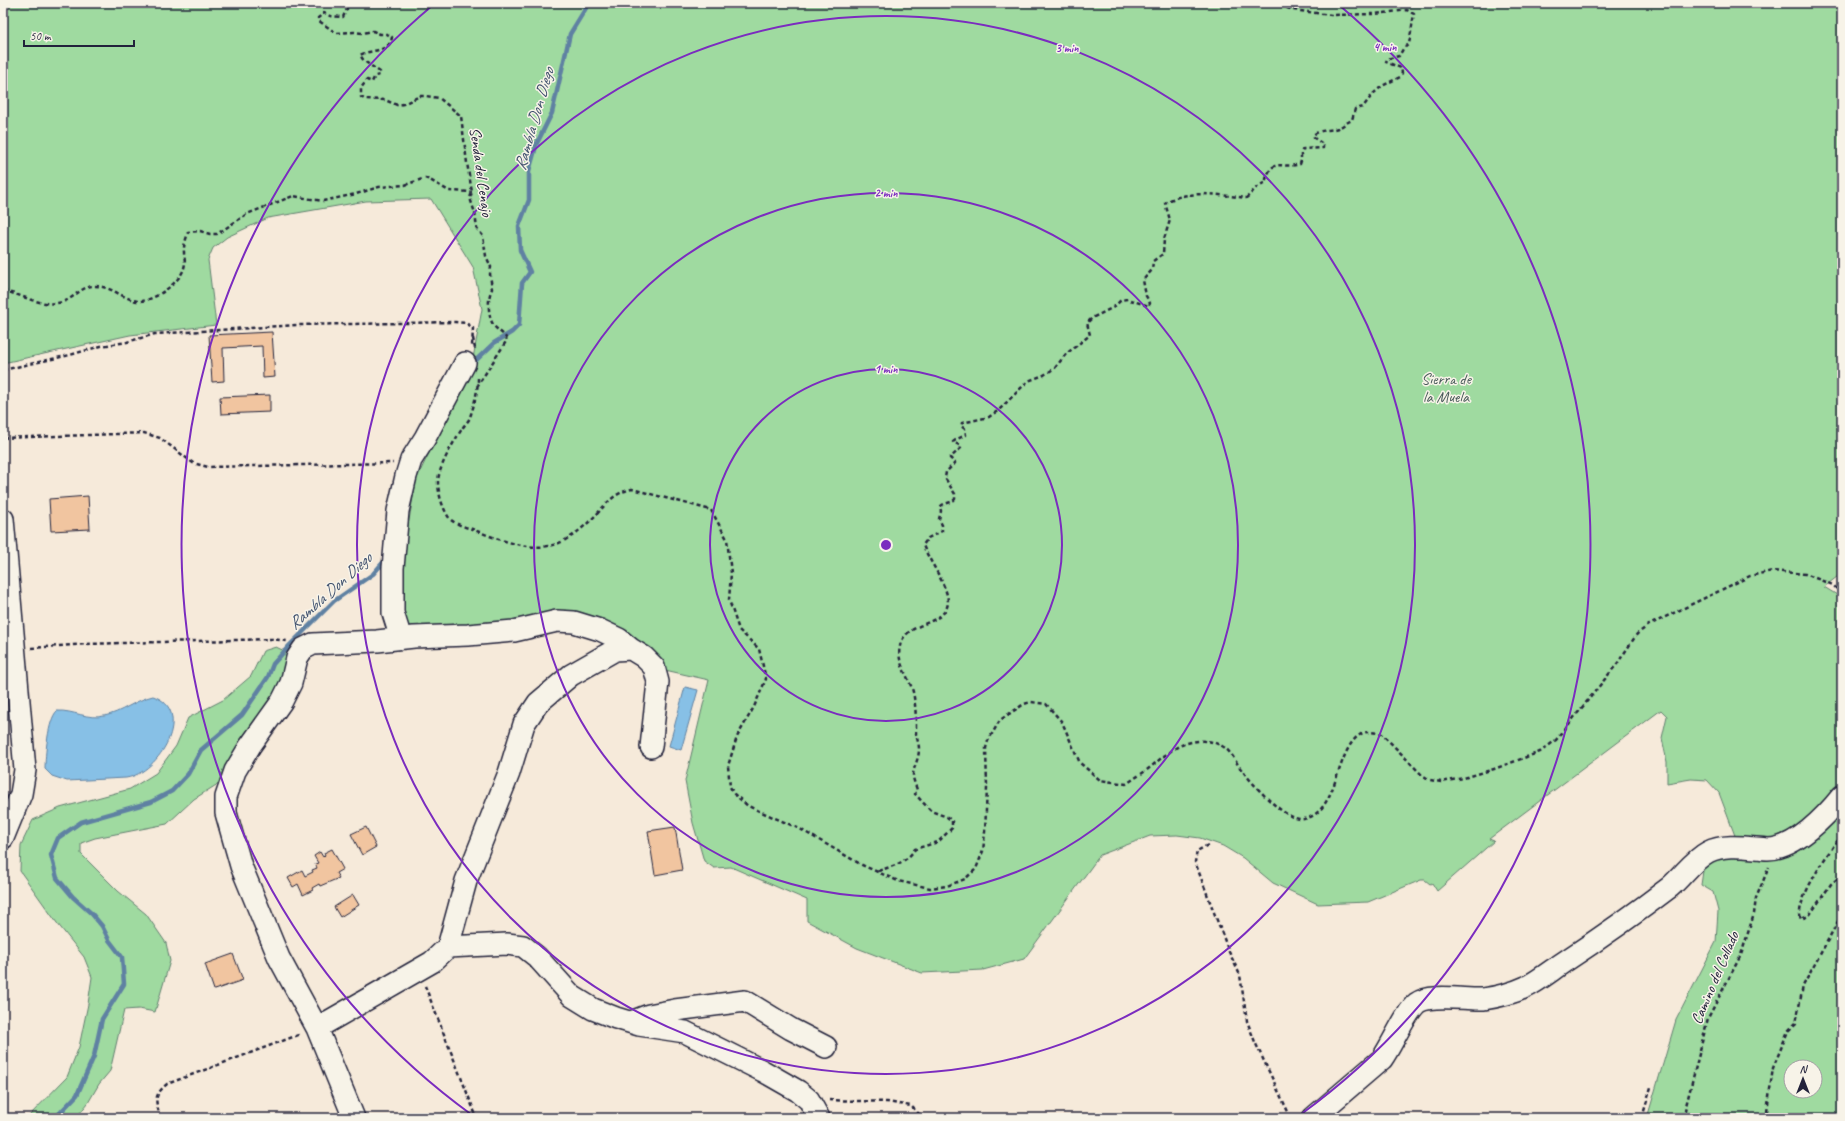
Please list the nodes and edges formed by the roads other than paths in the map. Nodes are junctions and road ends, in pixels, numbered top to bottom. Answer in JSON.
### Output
{"nodes":[{"id":1,"x":465,"y":363,"type":"road end"},
{"id":2,"x":3,"y":519,"type":"edge"},
{"id":3,"x":396,"y":639,"type":"junction"},
{"id":4,"x":631,"y":649,"type":"junction"},
{"id":5,"x":651,"y":747,"type":"dead end"},
{"id":6,"x":1842,"y":796,"type":"edge"},
{"id":7,"x":3,"y":838,"type":"edge"},
{"id":8,"x":448,"y":947,"type":"junction"},
{"id":9,"x":630,"y":1022,"type":"junction"},
{"id":10,"x":317,"y":1028,"type":"junction"},
{"id":11,"x":826,"y":1047,"type":"dead end"},
{"id":12,"x":354,"y":1118,"type":"edge"},
{"id":13,"x":819,"y":1118,"type":"edge"},
{"id":14,"x":1313,"y":1118,"type":"edge"}],
"edges":[{"from":1,"to":3,"type":"street"},
{"from":2,"to":7,"type":"street"},
{"from":3,"to":4,"type":"street"},
{"from":3,"to":10,"type":"street"},
{"from":4,"to":5,"type":"street"},
{"from":4,"to":8,"type":"street"},
{"from":6,"to":14,"type":"street"},
{"from":8,"to":9,"type":"street"},
{"from":8,"to":10,"type":"street"},
{"from":9,"to":11,"type":"street"},
{"from":9,"to":13,"type":"street"},
{"from":10,"to":12,"type":"street"}]}
